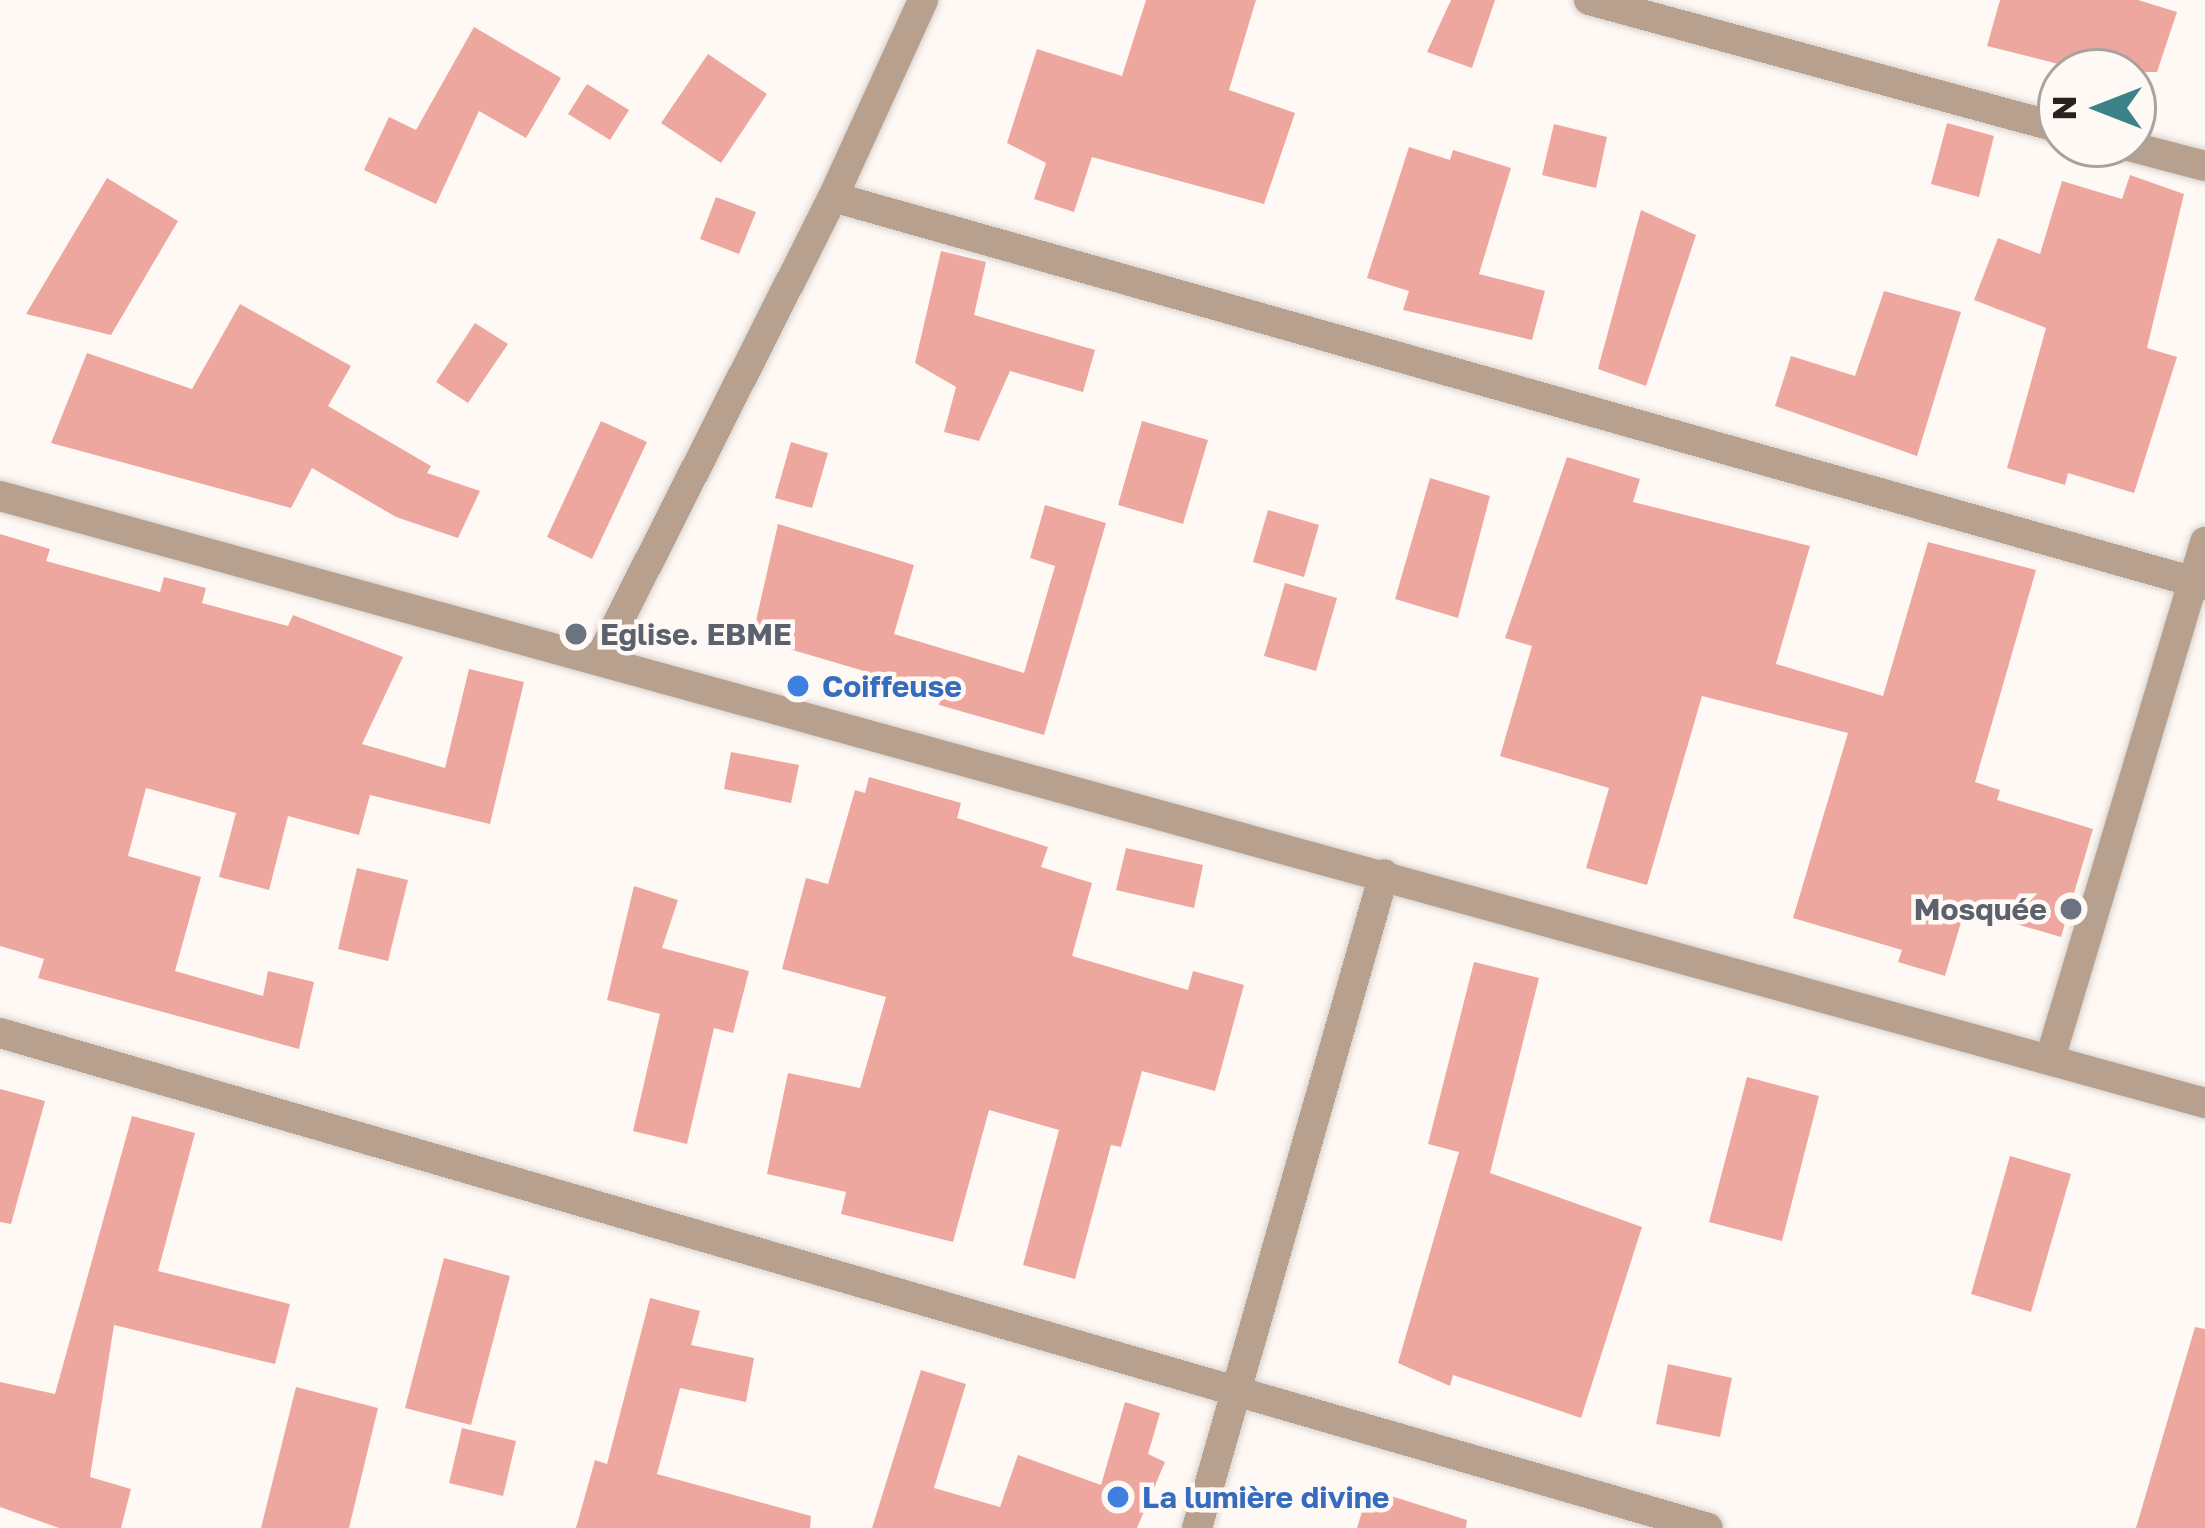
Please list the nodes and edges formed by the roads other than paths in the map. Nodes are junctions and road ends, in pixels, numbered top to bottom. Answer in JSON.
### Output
{"nodes":[{"id":1,"x":923,"y":0,"type":"edge"},
{"id":2,"x":1589,"y":0,"type":"edge"},
{"id":3,"x":2037,"y":121,"type":"edge"},
{"id":4,"x":2157,"y":153,"type":"edge"},
{"id":5,"x":2205,"y":166,"type":"edge"},
{"id":6,"x":833,"y":197,"type":"junction"},
{"id":7,"x":0,"y":496,"type":"edge"},
{"id":8,"x":2205,"y":542,"type":"edge"},
{"id":9,"x":2199,"y":584,"type":"edge"},
{"id":10,"x":599,"y":660,"type":"junction"},
{"id":11,"x":1384,"y":874,"type":"junction"},
{"id":12,"x":0,"y":1033,"type":"edge"},
{"id":13,"x":2050,"y":1058,"type":"junction"},
{"id":14,"x":2205,"y":1103,"type":"edge"},
{"id":15,"x":1238,"y":1390,"type":"junction"},
{"id":16,"x":1197,"y":1528,"type":"edge"},
{"id":17,"x":1708,"y":1528,"type":"edge"}],
"edges":[{"from":1,"to":6,"type":"street"},
{"from":2,"to":3,"type":"street"},
{"from":4,"to":5,"type":"street"},
{"from":6,"to":9,"type":"street"},
{"from":6,"to":10,"type":"street"},
{"from":7,"to":10,"type":"street"},
{"from":8,"to":9,"type":"street"},
{"from":9,"to":13,"type":"street"},
{"from":10,"to":11,"type":"street"},
{"from":11,"to":13,"type":"street"},
{"from":11,"to":15,"type":"street"},
{"from":12,"to":15,"type":"street"},
{"from":13,"to":14,"type":"street"},
{"from":15,"to":16,"type":"street"},
{"from":15,"to":17,"type":"street"}]}
